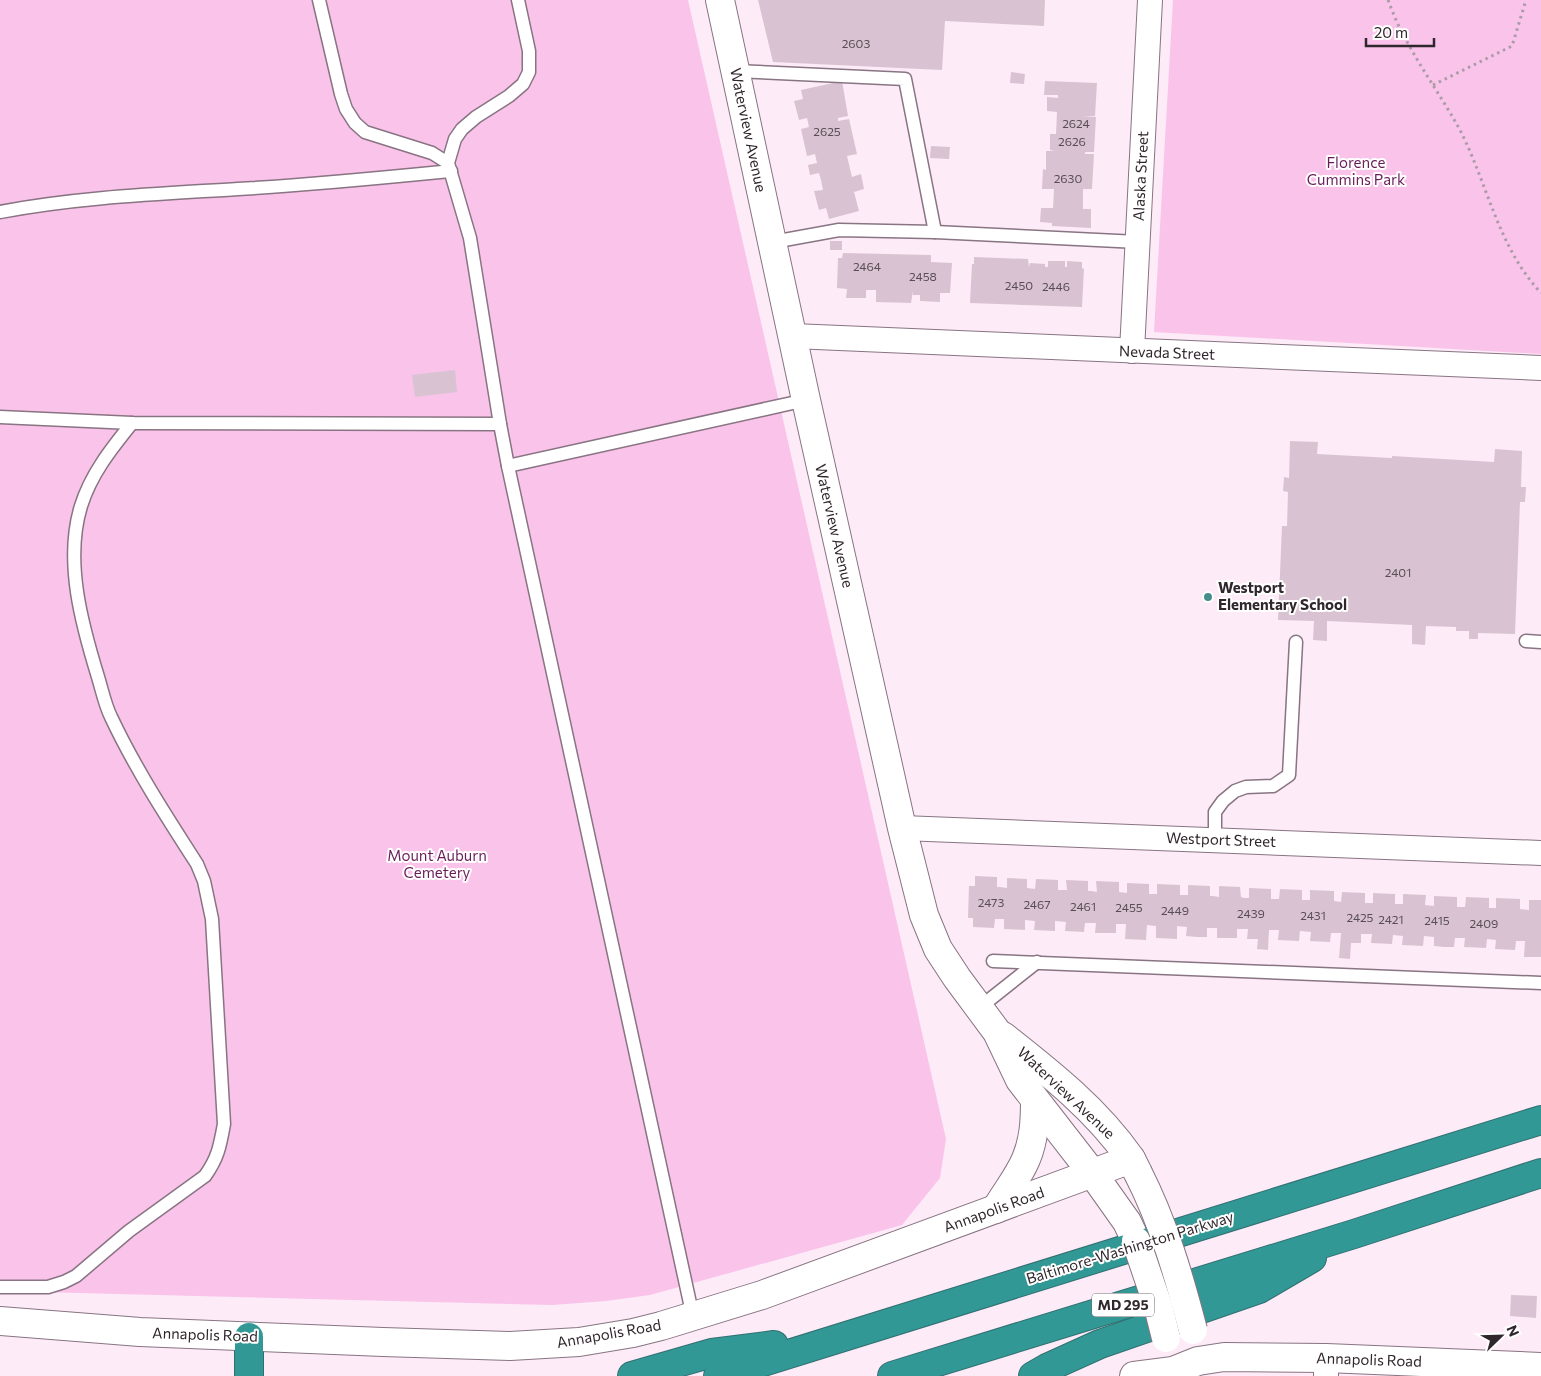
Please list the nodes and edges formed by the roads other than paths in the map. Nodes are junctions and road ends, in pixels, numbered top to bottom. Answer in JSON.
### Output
{"nodes":[{"id":1,"x":320,"y":0,"type":"edge"},
{"id":2,"x":518,"y":0,"type":"edge"},
{"id":3,"x":720,"y":0,"type":"edge"},
{"id":4,"x":1150,"y":0,"type":"edge"},
{"id":5,"x":735,"y":71,"type":"junction"},
{"id":6,"x":450,"y":167,"type":"junction"},
{"id":7,"x":0,"y":212,"type":"edge"},
{"id":8,"x":935,"y":232,"type":"junction"},
{"id":9,"x":773,"y":242,"type":"junction"},
{"id":10,"x":1138,"y":242,"type":"junction"},
{"id":11,"x":793,"y":336,"type":"junction"},
{"id":12,"x":1132,"y":351,"type":"junction"},
{"id":13,"x":1541,"y":368,"type":"edge"},
{"id":14,"x":806,"y":400,"type":"junction"},
{"id":15,"x":0,"y":417,"type":"edge"},
{"id":16,"x":132,"y":423,"type":"junction"},
{"id":17,"x":500,"y":424,"type":"junction"},
{"id":18,"x":508,"y":466,"type":"junction"},
{"id":19,"x":1526,"y":641,"type":"dead end"},
{"id":20,"x":1296,"y":642,"type":"dead end"},
{"id":21,"x":1541,"y":642,"type":"edge"},
{"id":22,"x":902,"y":828,"type":"junction"},
{"id":23,"x":1215,"y":840,"type":"junction"},
{"id":24,"x":1541,"y":853,"type":"edge"},
{"id":25,"x":993,"y":961,"type":"dead end"},
{"id":26,"x":1037,"y":962,"type":"junction"},
{"id":27,"x":1541,"y":983,"type":"edge"},
{"id":28,"x":979,"y":1008,"type":"junction"},
{"id":29,"x":997,"y":1032,"type":"junction"},
{"id":30,"x":1036,"y":1101,"type":"junction"},
{"id":31,"x":1541,"y":1120,"type":"edge"},
{"id":32,"x":1134,"y":1166,"type":"junction"},
{"id":33,"x":1541,"y":1173,"type":"edge"},
{"id":34,"x":1097,"y":1179,"type":"junction"},
{"id":35,"x":996,"y":1208,"type":"junction"},
{"id":36,"x":1354,"y":1234,"type":"junction"},
{"id":37,"x":0,"y":1287,"type":"edge"},
{"id":38,"x":693,"y":1317,"type":"junction"},
{"id":39,"x":0,"y":1321,"type":"edge"},
{"id":40,"x":847,"y":1336,"type":"junction"},
{"id":41,"x":258,"y":1337,"type":"junction"},
{"id":42,"x":1198,"y":1360,"type":"junction"},
{"id":43,"x":1326,"y":1367,"type":"edge"},
{"id":44,"x":1541,"y":1367,"type":"edge"},
{"id":45,"x":1171,"y":1373,"type":"edge"},
{"id":46,"x":249,"y":1376,"type":"edge"},
{"id":47,"x":268,"y":1376,"type":"edge"},
{"id":48,"x":632,"y":1376,"type":"edge"},
{"id":49,"x":718,"y":1376,"type":"edge"},
{"id":50,"x":892,"y":1376,"type":"edge"},
{"id":51,"x":1033,"y":1376,"type":"edge"},
{"id":52,"x":1134,"y":1376,"type":"edge"}],
"edges":[{"from":1,"to":6,"type":"lane"},
{"from":2,"to":6,"type":"lane"},
{"from":3,"to":5,"type":"main road","name":"Waterview Avenue"},
{"from":4,"to":10,"type":"street","name":"Alaska Street"},
{"from":5,"to":8,"type":"lane"},
{"from":5,"to":9,"type":"main road","name":"Waterview Avenue"},
{"from":6,"to":7,"type":"lane"},
{"from":6,"to":17,"type":"lane"},
{"from":8,"to":9,"type":"lane"},
{"from":8,"to":10,"type":"lane"},
{"from":9,"to":11,"type":"main road","name":"Waterview Avenue"},
{"from":10,"to":12,"type":"street","name":"Alaska Street"},
{"from":11,"to":12,"type":"street","name":"Nevada Street"},
{"from":11,"to":14,"type":"main road","name":"Waterview Avenue"},
{"from":12,"to":13,"type":"street","name":"Nevada Street"},
{"from":14,"to":18,"type":"lane"},
{"from":14,"to":22,"type":"main road","name":"Waterview Avenue"},
{"from":15,"to":16,"type":"lane"},
{"from":16,"to":17,"type":"lane"},
{"from":16,"to":37,"type":"lane"},
{"from":17,"to":18,"type":"lane"},
{"from":18,"to":38,"type":"lane"},
{"from":19,"to":21,"type":"lane"},
{"from":20,"to":23,"type":"lane"},
{"from":22,"to":23,"type":"street","name":"Westport Street"},
{"from":22,"to":28,"type":"main road","name":"Waterview Avenue"},
{"from":23,"to":24,"type":"street","name":"Westport Street"},
{"from":25,"to":26,"type":"lane"},
{"from":26,"to":27,"type":"lane"},
{"from":26,"to":28,"type":"lane"},
{"from":28,"to":29,"type":"main road","name":"Waterview Avenue"},
{"from":29,"to":30,"type":"main road","name":"Waterview Avenue"},
{"from":29,"to":32,"type":"main road","name":"Waterview Avenue"},
{"from":30,"to":34,"type":"main road","name":"Waterview Avenue"},
{"from":30,"to":35,"type":"main road"},
{"from":31,"to":40,"type":"highway","name":"Baltimore-Washington Parkway"},
{"from":32,"to":34,"type":"main road","name":"Annapolis Road"},
{"from":32,"to":42,"type":"main road","name":"Waterview Avenue","bridge":true},
{"from":33,"to":36,"type":"highway","number":"MD 295"},
{"from":34,"to":35,"type":"main road","name":"Annapolis Road"},
{"from":34,"to":45,"type":"main road","name":"Waterview Avenue","bridge":true},
{"from":35,"to":38,"type":"main road","name":"Annapolis Road"},
{"from":36,"to":50,"type":"highway","number":"MD 295"},
{"from":36,"to":51,"type":"highway"},
{"from":38,"to":41,"type":"main road","name":"Annapolis Road"},
{"from":39,"to":41,"type":"main road","name":"Annapolis Road"},
{"from":40,"to":48,"type":"highway"},
{"from":40,"to":49,"type":"highway","name":"Baltimore-Washington Parkway"},
{"from":41,"to":46,"type":"highway"},
{"from":41,"to":47,"type":"highway"},
{"from":42,"to":43,"type":"main road","name":"Annapolis Road"},
{"from":42,"to":45,"type":"main road"},
{"from":43,"to":44,"type":"main road","name":"Annapolis Road"},
{"from":45,"to":52,"type":"main road"}]}
